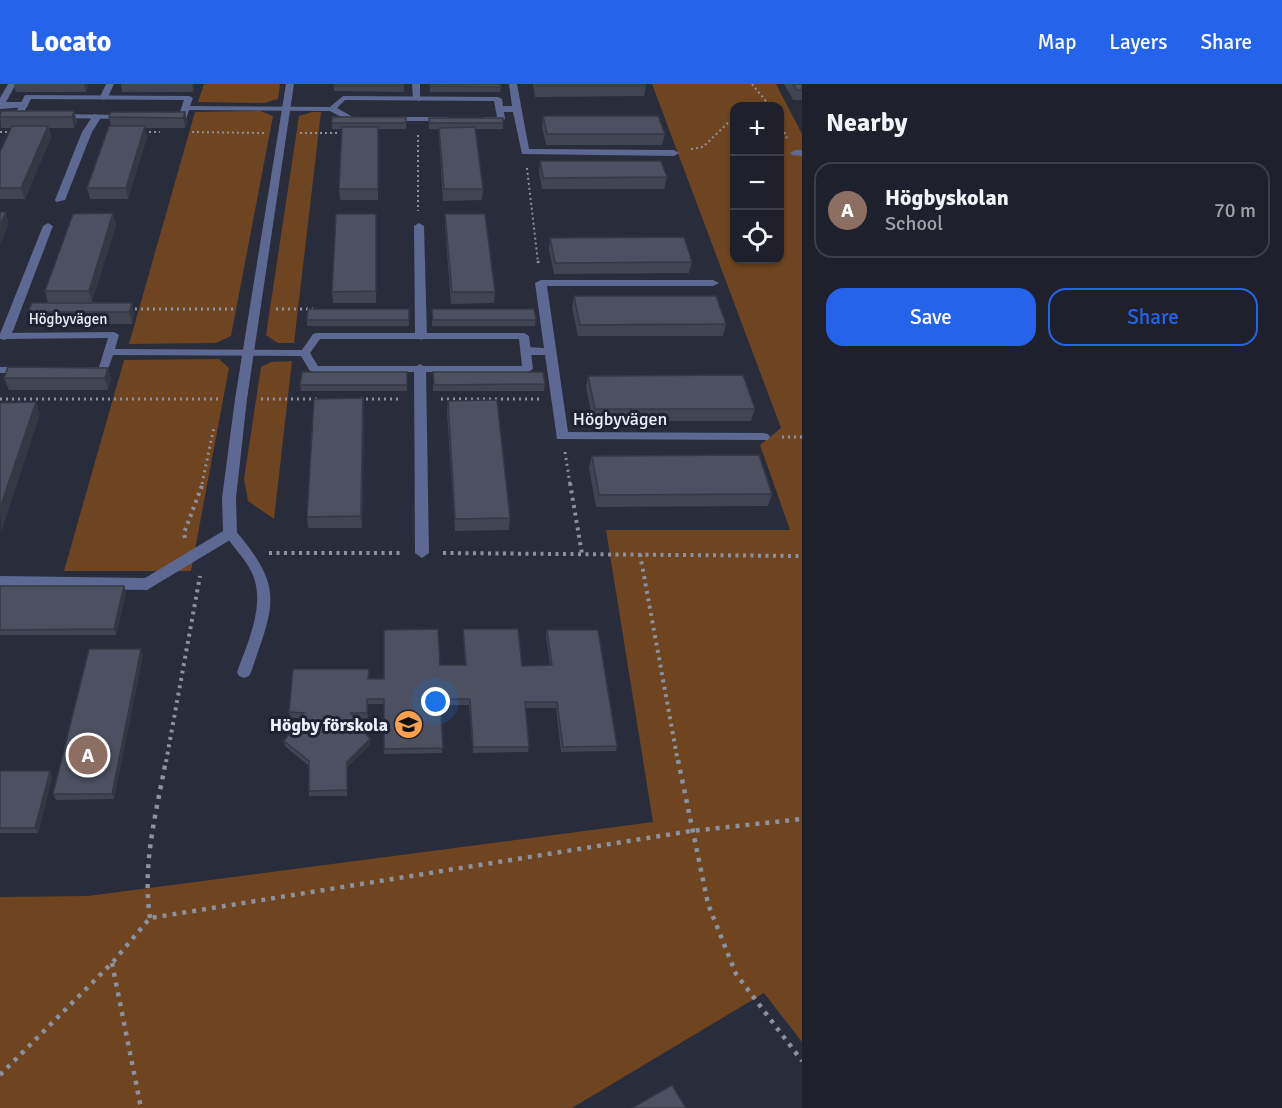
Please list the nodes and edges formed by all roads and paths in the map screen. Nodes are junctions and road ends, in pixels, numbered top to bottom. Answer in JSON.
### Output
{"nodes":[{"id":1,"x":12,"y":84,"type":"edge"},
{"id":2,"x":110,"y":84,"type":"edge"},
{"id":3,"x":290,"y":84,"type":"edge"},
{"id":4,"x":416,"y":84,"type":"edge"},
{"id":5,"x":513,"y":84,"type":"edge"},
{"id":6,"x":752,"y":84,"type":"edge"},
{"id":7,"x":104,"y":98,"type":"junction"},
{"id":8,"x":417,"y":99,"type":"junction"},
{"id":9,"x":767,"y":102,"type":"edge"},
{"id":10,"x":24,"y":105,"type":"junction"},
{"id":11,"x":0,"y":106,"type":"edge"},
{"id":12,"x":185,"y":108,"type":"junction"},
{"id":13,"x":286,"y":108,"type":"junction"},
{"id":14,"x":332,"y":109,"type":"junction"},
{"id":15,"x":500,"y":109,"type":"junction"},
{"id":16,"x":517,"y":109,"type":"junction"},
{"id":17,"x":40,"y":116,"type":"edge"},
{"id":18,"x":51,"y":116,"type":"edge"},
{"id":19,"x":97,"y":116,"type":"junction"},
{"id":20,"x":140,"y":117,"type":"edge"},
{"id":21,"x":161,"y":117,"type":"edge"},
{"id":22,"x":373,"y":119,"type":"edge"},
{"id":23,"x":384,"y":119,"type":"edge"},
{"id":24,"x":417,"y":119,"type":"junction"},
{"id":25,"x":459,"y":119,"type":"edge"},
{"id":26,"x":480,"y":119,"type":"edge"},
{"id":27,"x":730,"y":122,"type":"edge"},
{"id":28,"x":525,"y":152,"type":"junction"},
{"id":29,"x":674,"y":153,"type":"joint"},
{"id":30,"x":417,"y":198,"type":"dead end"},
{"id":31,"x":60,"y":200,"type":"dead end"},
{"id":32,"x":48,"y":226,"type":"dead end"},
{"id":33,"x":419,"y":226,"type":"dead end"},
{"id":34,"x":541,"y":283,"type":"junction"},
{"id":35,"x":713,"y":284,"type":"dead end"},
{"id":36,"x":2,"y":336,"type":"edge"},
{"id":37,"x":421,"y":336,"type":"junction"},
{"id":38,"x":526,"y":351,"type":"junction"},
{"id":39,"x":110,"y":352,"type":"junction"},
{"id":40,"x":249,"y":352,"type":"junction"},
{"id":41,"x":551,"y":352,"type":"junction"},
{"id":42,"x":305,"y":353,"type":"junction"},
{"id":43,"x":420,"y":369,"type":"junction"},
{"id":44,"x":0,"y":370,"type":"edge"},
{"id":45,"x":34,"y":370,"type":"edge"},
{"id":46,"x":80,"y":370,"type":"edge"},
{"id":47,"x":0,"y":399,"type":"edge"},
{"id":48,"x":241,"y":399,"type":"junction"},
{"id":49,"x":325,"y":399,"type":"edge"},
{"id":50,"x":348,"y":399,"type":"edge"},
{"id":51,"x":420,"y":399,"type":"junction"},
{"id":52,"x":557,"y":399,"type":"junction"},
{"id":53,"x":562,"y":436,"type":"junction"},
{"id":54,"x":764,"y":437,"type":"dead end"},
{"id":55,"x":230,"y":533,"type":"junction"},
{"id":56,"x":422,"y":553,"type":"junction"},
{"id":57,"x":582,"y":554,"type":"junction"},
{"id":58,"x":640,"y":554,"type":"junction"},
{"id":59,"x":802,"y":556,"type":"edge"},
{"id":60,"x":252,"y":560,"type":"junction"},
{"id":61,"x":0,"y":582,"type":"edge"},
{"id":62,"x":244,"y":672,"type":"dead end"},
{"id":63,"x":802,"y":819,"type":"edge"},
{"id":64,"x":691,"y":831,"type":"junction"},
{"id":65,"x":112,"y":963,"type":"junction"},
{"id":66,"x":802,"y":1061,"type":"edge"},
{"id":67,"x":0,"y":1075,"type":"edge"},
{"id":68,"x":141,"y":1108,"type":"edge"}],
"edges":[{"from":1,"to":11,"type":"street"},
{"from":2,"to":7,"type":"street"},
{"from":3,"to":13,"type":"street"},
{"from":4,"to":8,"type":"street"},
{"from":5,"to":16,"type":"street"},
{"from":6,"to":9,"type":"path"},
{"from":7,"to":10,"type":"lane"},
{"from":7,"to":12,"type":"lane"},
{"from":8,"to":14,"type":"lane"},
{"from":8,"to":15,"type":"lane"},
{"from":10,"to":11,"type":"street"},
{"from":10,"to":17,"type":"lane"},
{"from":12,"to":13,"type":"lane"},
{"from":12,"to":21,"type":"lane"},
{"from":13,"to":14,"type":"lane"},
{"from":13,"to":40,"type":"street"},
{"from":14,"to":22,"type":"lane"},
{"from":15,"to":16,"type":"street"},
{"from":15,"to":26,"type":"lane"},
{"from":16,"to":28,"type":"street"},
{"from":18,"to":19,"type":"lane"},
{"from":19,"to":20,"type":"lane"},
{"from":19,"to":31,"type":"street"},
{"from":23,"to":24,"type":"lane"},
{"from":24,"to":25,"type":"lane"},
{"from":24,"to":30,"type":"path"},
{"from":27,"to":29,"type":"path"},
{"from":28,"to":29,"type":"street"},
{"from":28,"to":34,"type":"path"},
{"from":32,"to":36,"type":"street","name":"Högbyvägen"},
{"from":33,"to":37,"type":"street"},
{"from":34,"to":35,"type":"street"},
{"from":34,"to":41,"type":"street","name":"Högbyvägen"},
{"from":36,"to":39,"type":"lane","name":"Högbyvägen"},
{"from":37,"to":38,"type":"lane"},
{"from":37,"to":42,"type":"lane"},
{"from":38,"to":41,"type":"street"},
{"from":38,"to":43,"type":"lane"},
{"from":39,"to":40,"type":"lane","name":"Högbyvägen"},
{"from":39,"to":46,"type":"lane","name":"Högbyvägen"},
{"from":40,"to":42,"type":"lane","name":"Högbyvägen"},
{"from":40,"to":48,"type":"street"},
{"from":41,"to":52,"type":"street","name":"Högbyvägen"},
{"from":42,"to":43,"type":"lane"},
{"from":43,"to":51,"type":"street"},
{"from":44,"to":45,"type":"lane"},
{"from":47,"to":48,"type":"path"},
{"from":48,"to":49,"type":"path"},
{"from":48,"to":55,"type":"street"},
{"from":50,"to":51,"type":"path"},
{"from":51,"to":52,"type":"path"},
{"from":51,"to":56,"type":"street"},
{"from":52,"to":53,"type":"street","name":"Högbyvägen"},
{"from":53,"to":54,"type":"street","name":"Högbyvägen"},
{"from":53,"to":57,"type":"path"},
{"from":55,"to":60,"type":"lane"},
{"from":55,"to":61,"type":"street"},
{"from":56,"to":57,"type":"path"},
{"from":56,"to":60,"type":"path"},
{"from":57,"to":58,"type":"path"},
{"from":58,"to":59,"type":"path"},
{"from":58,"to":64,"type":"path"},
{"from":60,"to":62,"type":"lane"},
{"from":63,"to":64,"type":"path"},
{"from":64,"to":65,"type":"path"},
{"from":64,"to":66,"type":"path"},
{"from":65,"to":67,"type":"path"},
{"from":65,"to":68,"type":"path"}]}
